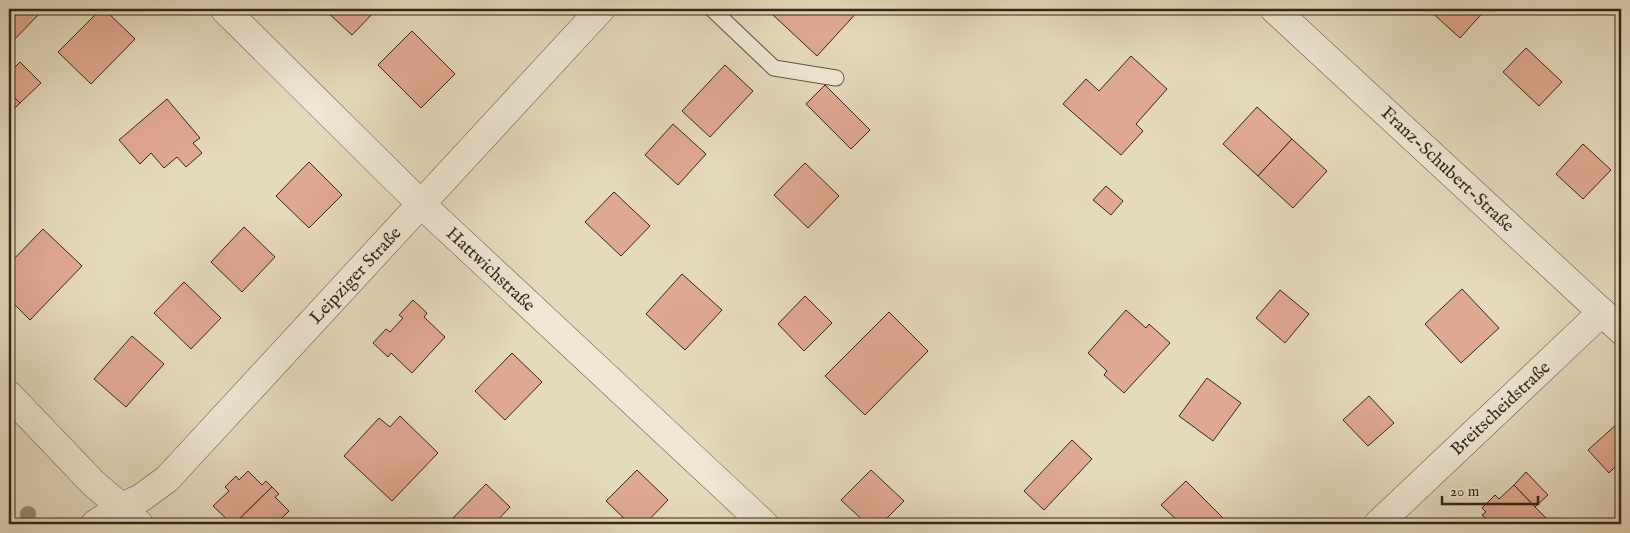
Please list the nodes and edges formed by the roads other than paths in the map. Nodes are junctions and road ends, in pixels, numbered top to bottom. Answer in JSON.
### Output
{"nodes":[{"id":1,"x":224,"y":9,"type":"edge"},
{"id":2,"x":602,"y":9,"type":"edge"},
{"id":3,"x":712,"y":9,"type":"edge"},
{"id":4,"x":1274,"y":9,"type":"edge"},
{"id":5,"x":836,"y":78,"type":"dead end"},
{"id":6,"x":421,"y":204,"type":"junction"},
{"id":7,"x":1611,"y":321,"type":"edge"},
{"id":8,"x":9,"y":395,"type":"edge"},
{"id":9,"x":130,"y":516,"type":"edge"},
{"id":10,"x":95,"y":524,"type":"edge"},
{"id":11,"x":764,"y":524,"type":"edge"},
{"id":12,"x":1378,"y":524,"type":"edge"}],
"edges":[{"from":1,"to":6,"type":"street","name":"Hattwichstraße"},
{"from":2,"to":6,"type":"street","name":"Leipziger Straße"},
{"from":3,"to":5,"type":"lane"},
{"from":4,"to":7,"type":"street","name":"Franz-Schubert-Straße"},
{"from":6,"to":9,"type":"street","name":"Leipziger Straße"},
{"from":6,"to":11,"type":"street","name":"Hattwichstraße"},
{"from":7,"to":12,"type":"street","name":"Breitscheidstraße"},
{"from":8,"to":9,"type":"street"},
{"from":9,"to":10,"type":"street","name":"Leipziger Straße"}]}
